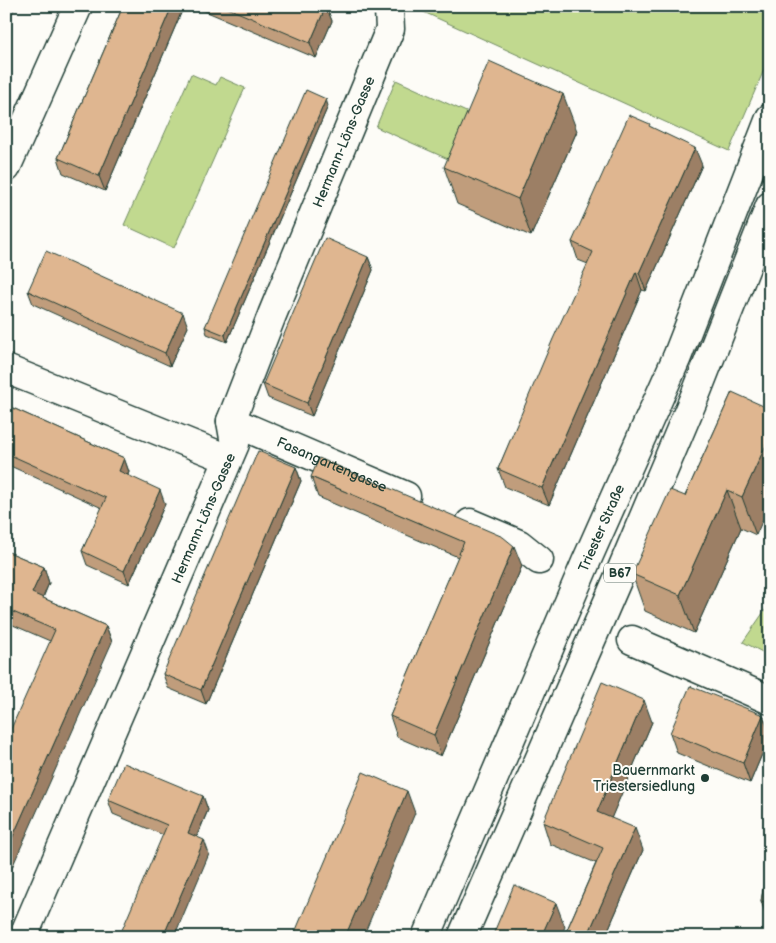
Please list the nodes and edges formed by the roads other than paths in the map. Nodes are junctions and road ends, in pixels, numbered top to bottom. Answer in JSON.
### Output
{"nodes":[{"id":1,"x":78,"y":6,"type":"edge"},
{"id":2,"x":388,"y":8,"type":"edge"},
{"id":3,"x":770,"y":118,"type":"edge"},
{"id":4,"x":6,"y":168,"type":"edge"},
{"id":5,"x":769,"y":211,"type":"edge"},
{"id":6,"x":6,"y":369,"type":"edge"},
{"id":7,"x":231,"y":420,"type":"junction"},
{"id":8,"x":228,"y":459,"type":"junction"},
{"id":9,"x":539,"y":560,"type":"dead end"},
{"id":10,"x":632,"y":640,"type":"dead end"},
{"id":11,"x":770,"y":700,"type":"edge"},
{"id":12,"x":23,"y":937,"type":"edge"},
{"id":13,"x":426,"y":937,"type":"edge"},
{"id":14,"x":462,"y":937,"type":"edge"}],
"edges":[{"from":1,"to":4,"type":"street"},
{"from":2,"to":7,"type":"street","name":"Hermann-Löns-Gasse"},
{"from":3,"to":13,"type":"street","name":"Triester Straße","number":"B67"},
{"from":5,"to":14,"type":"street","number":"B67"},
{"from":6,"to":8,"type":"street"},
{"from":7,"to":8,"type":"street","name":"Hermann-Löns-Gasse"},
{"from":7,"to":9,"type":"street","name":"Fasangartengasse"},
{"from":8,"to":12,"type":"street","name":"Hermann-Löns-Gasse"},
{"from":10,"to":11,"type":"street"}]}
